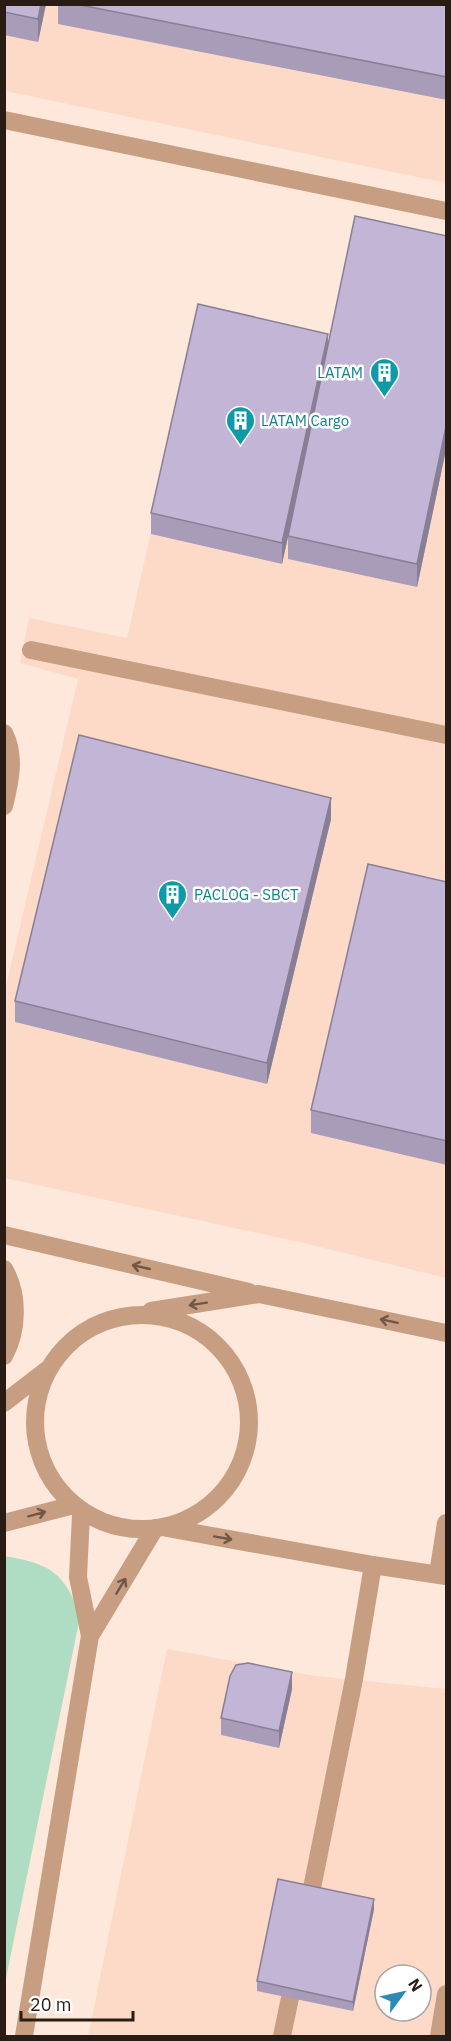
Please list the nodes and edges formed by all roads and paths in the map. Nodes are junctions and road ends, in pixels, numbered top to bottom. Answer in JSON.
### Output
{"nodes":[{"id":1,"x":4,"y":120,"type":"edge"},
{"id":2,"x":447,"y":211,"type":"edge"},
{"id":3,"x":31,"y":650,"type":"dead end"},
{"id":4,"x":4,"y":733,"type":"edge"},
{"id":5,"x":447,"y":735,"type":"edge"},
{"id":6,"x":4,"y":806,"type":"edge"},
{"id":7,"x":4,"y":1235,"type":"edge"},
{"id":8,"x":4,"y":1269,"type":"edge"},
{"id":9,"x":259,"y":1294,"type":"junction"},
{"id":10,"x":126,"y":1315,"type":"junction"},
{"id":11,"x":447,"y":1333,"type":"edge"},
{"id":12,"x":4,"y":1356,"type":"edge"},
{"id":13,"x":48,"y":1369,"type":"junction"},
{"id":14,"x":4,"y":1403,"type":"edge"},
{"id":15,"x":75,"y":1510,"type":"junction"},
{"id":16,"x":4,"y":1523,"type":"edge"},
{"id":17,"x":447,"y":1523,"type":"edge"},
{"id":18,"x":161,"y":1528,"type":"junction"},
{"id":19,"x":373,"y":1565,"type":"junction"},
{"id":20,"x":442,"y":1575,"type":"edge"},
{"id":21,"x":90,"y":1636,"type":"junction"},
{"id":22,"x":305,"y":1921,"type":"edge"},
{"id":23,"x":298,"y":1956,"type":"edge"},
{"id":24,"x":447,"y":1994,"type":"edge"},
{"id":25,"x":24,"y":2037,"type":"edge"},
{"id":26,"x":282,"y":2037,"type":"edge"},
{"id":27,"x":439,"y":2037,"type":"edge"}],
"edges":[{"from":1,"to":2,"type":"street"},
{"from":3,"to":5,"type":"street"},
{"from":4,"to":6,"type":"street"},
{"from":9,"to":7,"type":"street","one_way":true},
{"from":8,"to":12,"type":"street"},
{"from":9,"to":10,"type":"street","one_way":true},
{"from":11,"to":9,"type":"street","one_way":true},
{"from":10,"to":13,"type":"street"},
{"from":10,"to":18,"type":"street"},
{"from":13,"to":14,"type":"street"},
{"from":13,"to":15,"type":"street"},
{"from":16,"to":15,"type":"street","one_way":true},
{"from":15,"to":18,"type":"street"},
{"from":15,"to":21,"type":"street"},
{"from":17,"to":20,"type":"street"},
{"from":18,"to":19,"type":"street","one_way":true},
{"from":21,"to":18,"type":"street","one_way":true},
{"from":19,"to":20,"type":"street"},
{"from":19,"to":22,"type":"street"},
{"from":21,"to":25,"type":"street"},
{"from":23,"to":26,"type":"street"},
{"from":24,"to":27,"type":"street"}]}
